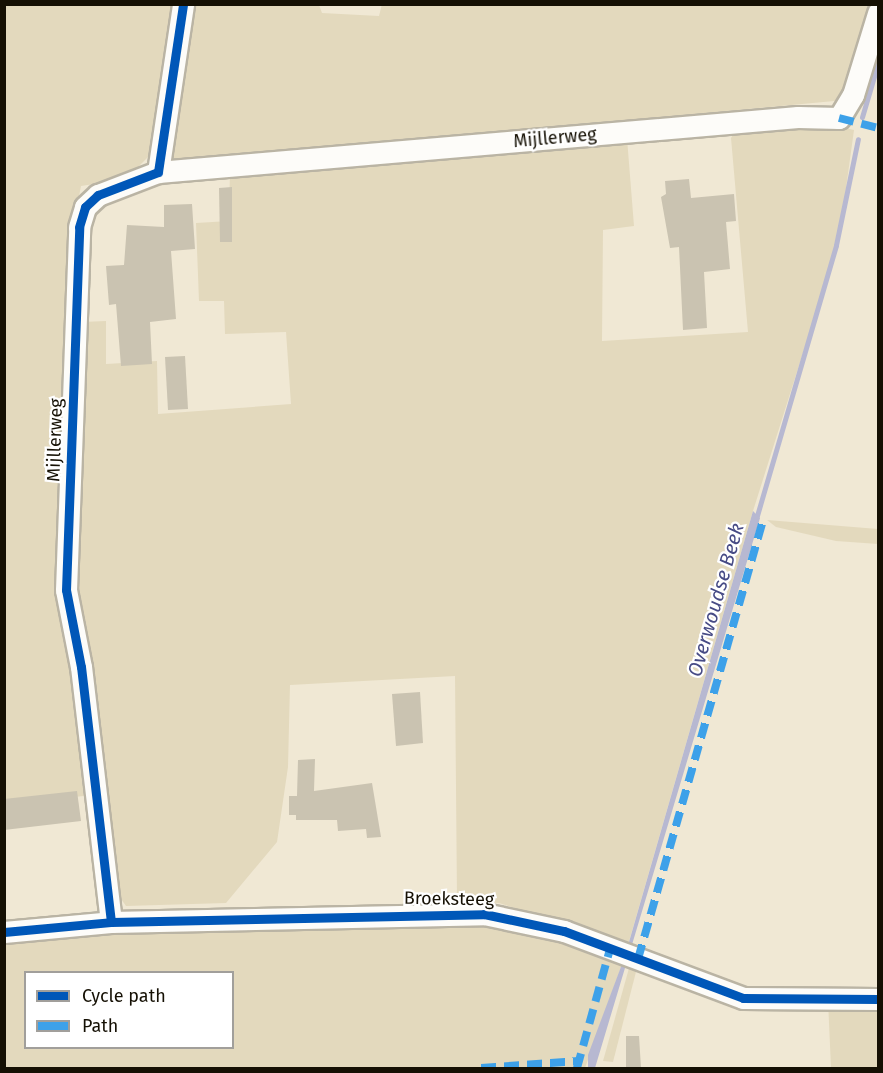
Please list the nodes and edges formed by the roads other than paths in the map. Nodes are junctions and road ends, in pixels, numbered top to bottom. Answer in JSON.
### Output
{"nodes":[{"id":1,"x":183,"y":4,"type":"edge"},
{"id":2,"x":879,"y":13,"type":"edge"},
{"id":3,"x":158,"y":172,"type":"junction"},
{"id":4,"x":111,"y":922,"type":"junction"},
{"id":5,"x":4,"y":932,"type":"edge"},
{"id":6,"x":879,"y":999,"type":"edge"}],
"edges":[{"from":1,"to":3,"type":"street"},
{"from":2,"to":3,"type":"street","name":"Mijllerweg"},
{"from":3,"to":4,"type":"street","name":"Mijllerweg"},
{"from":4,"to":5,"type":"street","name":"Broeksteeg"},
{"from":4,"to":6,"type":"street","name":"Broeksteeg"}]}
